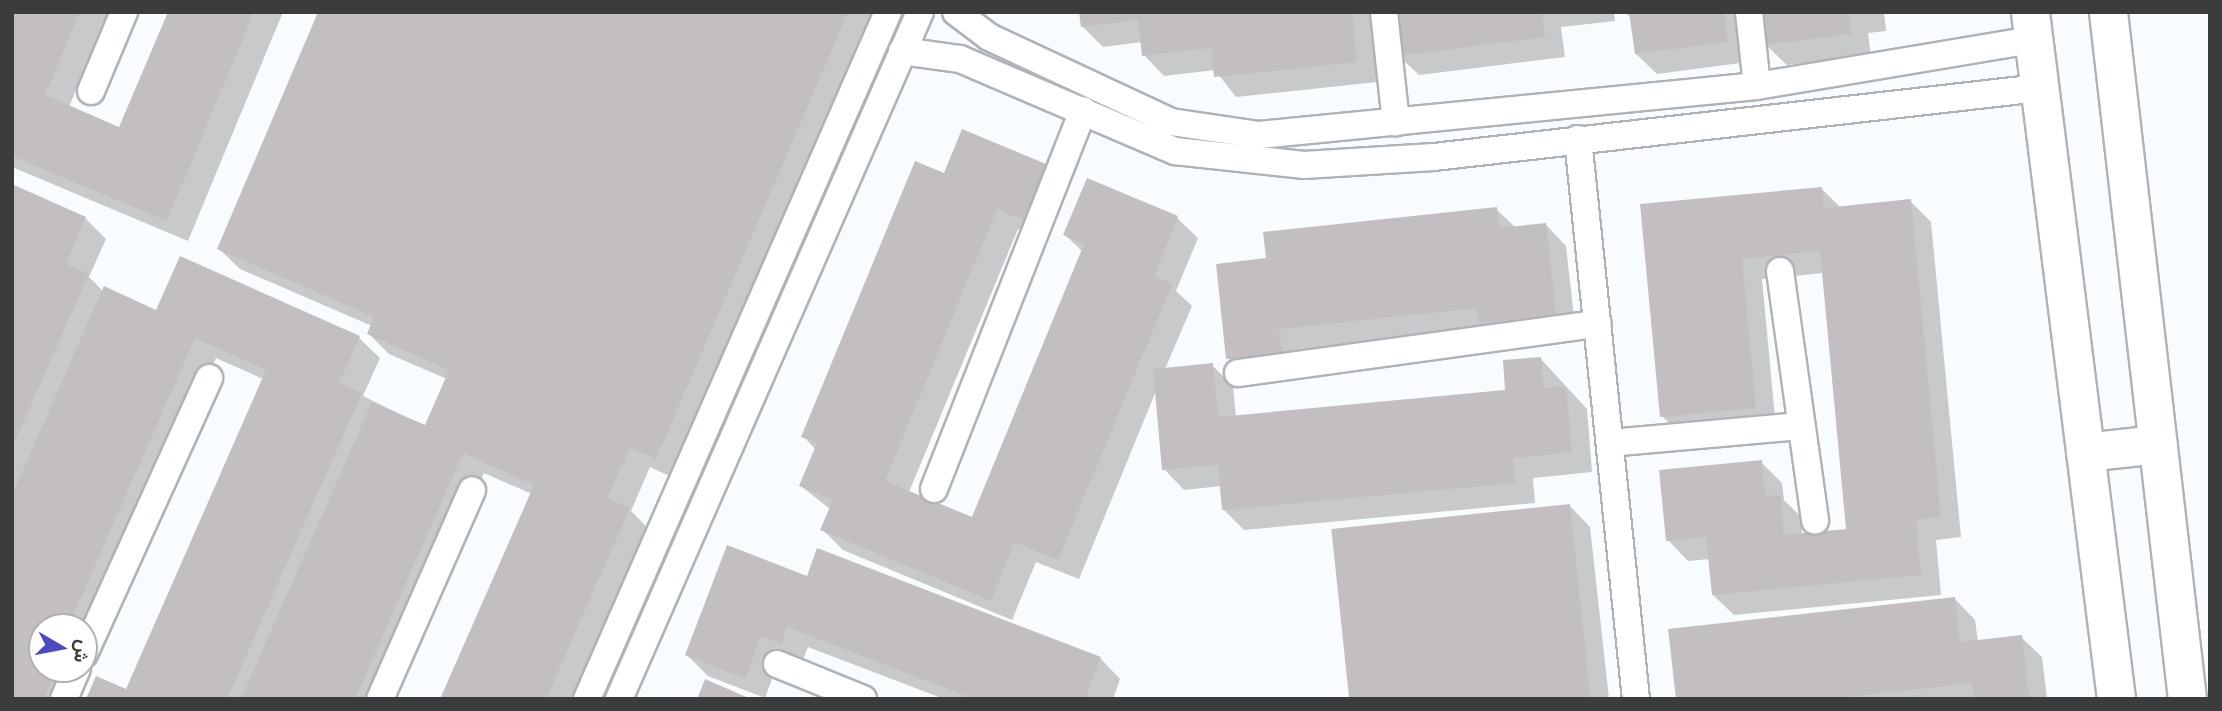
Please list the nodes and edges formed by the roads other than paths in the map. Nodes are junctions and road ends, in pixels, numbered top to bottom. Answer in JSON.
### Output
{"nodes":[{"id":1,"x":124,"y":12,"type":"edge"},
{"id":2,"x":888,"y":12,"type":"edge"},
{"id":3,"x":920,"y":12,"type":"edge"},
{"id":4,"x":956,"y":12,"type":"edge"},
{"id":5,"x":1384,"y":12,"type":"edge"},
{"id":6,"x":1749,"y":12,"type":"edge"},
{"id":7,"x":2108,"y":12,"type":"edge"},
{"id":8,"x":2032,"y":26,"type":"edge"},
{"id":9,"x":902,"y":51,"type":"junction"},
{"id":10,"x":1757,"y":86,"type":"junction"},
{"id":11,"x":2040,"y":88,"type":"junction"},
{"id":12,"x":91,"y":90,"type":"dead end"},
{"id":13,"x":1083,"y":110,"type":"junction"},
{"id":14,"x":1396,"y":122,"type":"junction"},
{"id":15,"x":1578,"y":139,"type":"junction"},
{"id":16,"x":1780,"y":271,"type":"dead end"},
{"id":17,"x":1598,"y":324,"type":"junction"},
{"id":18,"x":1238,"y":373,"type":"dead end"},
{"id":19,"x":209,"y":378,"type":"dead end"},
{"id":20,"x":1801,"y":426,"type":"junction"},
{"id":21,"x":1610,"y":443,"type":"junction"},
{"id":22,"x":2158,"y":444,"type":"junction"},
{"id":23,"x":2085,"y":452,"type":"junction"},
{"id":24,"x":934,"y":489,"type":"dead end"},
{"id":25,"x":472,"y":491,"type":"dead end"},
{"id":26,"x":1815,"y":521,"type":"dead end"},
{"id":27,"x":98,"y":623,"type":"edge"},
{"id":28,"x":776,"y":664,"type":"dead end"},
{"id":29,"x":804,"y":688,"type":"edge"},
{"id":30,"x":380,"y":699,"type":"edge"},
{"id":31,"x":587,"y":699,"type":"edge"},
{"id":32,"x":620,"y":699,"type":"edge"},
{"id":33,"x":863,"y":699,"type":"edge"},
{"id":34,"x":1636,"y":699,"type":"edge"},
{"id":35,"x":2116,"y":699,"type":"edge"},
{"id":36,"x":2187,"y":699,"type":"edge"}],
"edges":[{"from":1,"to":12,"type":"street"},
{"from":2,"to":31,"type":"street"},
{"from":3,"to":9,"type":"street"},
{"from":4,"to":14,"type":"street"},
{"from":5,"to":14,"type":"street"},
{"from":6,"to":10,"type":"street"},
{"from":7,"to":22,"type":"street"},
{"from":8,"to":10,"type":"street"},
{"from":8,"to":11,"type":"street"},
{"from":9,"to":13,"type":"street"},
{"from":9,"to":32,"type":"street"},
{"from":10,"to":14,"type":"street"},
{"from":11,"to":15,"type":"street"},
{"from":11,"to":23,"type":"street"},
{"from":13,"to":15,"type":"street"},
{"from":13,"to":24,"type":"street"},
{"from":15,"to":17,"type":"street"},
{"from":16,"to":20,"type":"street"},
{"from":17,"to":18,"type":"street"},
{"from":17,"to":21,"type":"street"},
{"from":19,"to":27,"type":"street"},
{"from":20,"to":21,"type":"street"},
{"from":20,"to":26,"type":"street"},
{"from":21,"to":34,"type":"street"},
{"from":22,"to":23,"type":"street"},
{"from":22,"to":36,"type":"street"},
{"from":23,"to":35,"type":"street"},
{"from":25,"to":30,"type":"street"},
{"from":28,"to":29,"type":"street"},
{"from":29,"to":33,"type":"street"}]}
